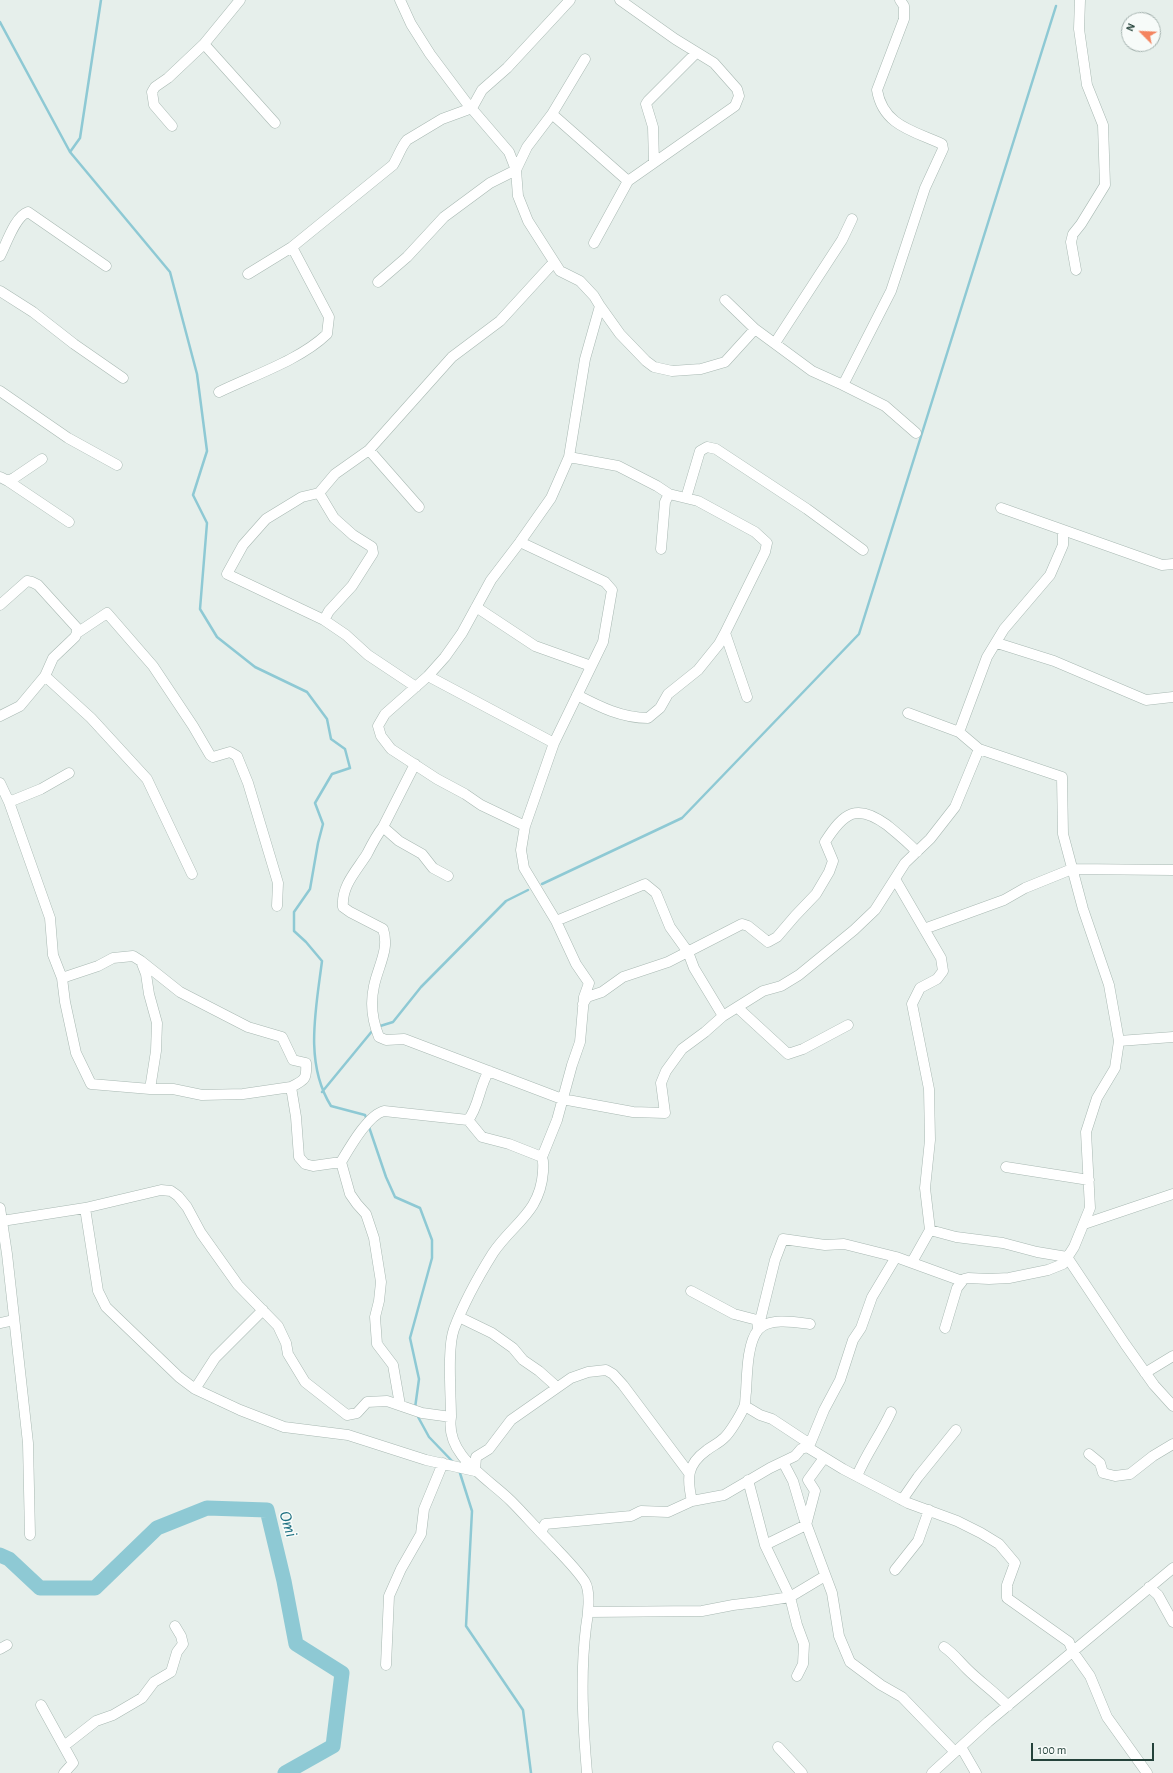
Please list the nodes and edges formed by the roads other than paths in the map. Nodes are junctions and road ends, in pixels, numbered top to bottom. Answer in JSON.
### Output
{"nodes":[{"id":1,"x":240,"y":0,"type":"edge"},
{"id":2,"x":400,"y":0,"type":"edge"},
{"id":3,"x":570,"y":0,"type":"edge"},
{"id":4,"x":620,"y":0,"type":"edge"},
{"id":5,"x":900,"y":0,"type":"edge"},
{"id":6,"x":1080,"y":0,"type":"edge"},
{"id":7,"x":204,"y":44,"type":"junction"},
{"id":8,"x":696,"y":53,"type":"junction"},
{"id":9,"x":585,"y":59,"type":"dead end"},
{"id":10,"x":472,"y":108,"type":"junction"},
{"id":11,"x":552,"y":114,"type":"junction"},
{"id":12,"x":275,"y":123,"type":"dead end"},
{"id":13,"x":172,"y":126,"type":"dead end"},
{"id":14,"x":654,"y":162,"type":"junction"},
{"id":15,"x":516,"y":170,"type":"junction"},
{"id":16,"x":628,"y":181,"type":"junction"},
{"id":17,"x":852,"y":219,"type":"dead end"},
{"id":18,"x":594,"y":243,"type":"dead end"},
{"id":19,"x":292,"y":248,"type":"junction"},
{"id":20,"x":0,"y":256,"type":"edge"},
{"id":21,"x":554,"y":262,"type":"junction"},
{"id":22,"x":106,"y":266,"type":"dead end"},
{"id":23,"x":1076,"y":270,"type":"dead end"},
{"id":24,"x":248,"y":274,"type":"dead end"},
{"id":25,"x":378,"y":282,"type":"dead end"},
{"id":26,"x":0,"y":290,"type":"edge"},
{"id":27,"x":726,"y":300,"type":"dead end"},
{"id":28,"x":600,"y":306,"type":"junction"},
{"id":29,"x":755,"y":330,"type":"junction"},
{"id":30,"x":775,"y":343,"type":"junction"},
{"id":31,"x":124,"y":378,"type":"dead end"},
{"id":32,"x":843,"y":385,"type":"junction"},
{"id":33,"x":0,"y":391,"type":"edge"},
{"id":34,"x":219,"y":392,"type":"dead end"},
{"id":35,"x":916,"y":433,"type":"dead end"},
{"id":36,"x":369,"y":450,"type":"junction"},
{"id":37,"x":569,"y":457,"type":"junction"},
{"id":38,"x":42,"y":459,"type":"dead end"},
{"id":39,"x":117,"y":465,"type":"dead end"},
{"id":40,"x":4,"y":479,"type":"edge"},
{"id":41,"x":319,"y":493,"type":"junction"},
{"id":42,"x":670,"y":494,"type":"junction"},
{"id":43,"x":686,"y":498,"type":"junction"},
{"id":44,"x":419,"y":507,"type":"dead end"},
{"id":45,"x":1001,"y":508,"type":"dead end"},
{"id":46,"x":69,"y":522,"type":"dead end"},
{"id":47,"x":1064,"y":531,"type":"junction"},
{"id":48,"x":520,"y":542,"type":"junction"},
{"id":49,"x":661,"y":549,"type":"dead end"},
{"id":50,"x":863,"y":550,"type":"dead end"},
{"id":51,"x":1173,"y":564,"type":"edge"},
{"id":52,"x":0,"y":605,"type":"edge"},
{"id":53,"x":476,"y":608,"type":"junction"},
{"id":54,"x":324,"y":620,"type":"junction"},
{"id":55,"x":77,"y":633,"type":"junction"},
{"id":56,"x":725,"y":634,"type":"junction"},
{"id":57,"x":997,"y":643,"type":"junction"},
{"id":58,"x":591,"y":666,"type":"junction"},
{"id":59,"x":45,"y":676,"type":"junction"},
{"id":60,"x":428,"y":676,"type":"junction"},
{"id":61,"x":416,"y":687,"type":"junction"},
{"id":62,"x":577,"y":695,"type":"junction"},
{"id":63,"x":747,"y":697,"type":"dead end"},
{"id":64,"x":1173,"y":697,"type":"edge"},
{"id":65,"x":908,"y":713,"type":"dead end"},
{"id":66,"x":0,"y":716,"type":"edge"},
{"id":67,"x":959,"y":732,"type":"junction"},
{"id":68,"x":554,"y":743,"type":"junction"},
{"id":69,"x":979,"y":749,"type":"junction"},
{"id":70,"x":415,"y":764,"type":"junction"},
{"id":71,"x":69,"y":773,"type":"dead end"},
{"id":72,"x":0,"y":783,"type":"edge"},
{"id":73,"x":9,"y":802,"type":"junction"},
{"id":74,"x":524,"y":826,"type":"junction"},
{"id":75,"x":383,"y":827,"type":"junction"},
{"id":76,"x":917,"y":852,"type":"junction"},
{"id":77,"x":1072,"y":869,"type":"junction"},
{"id":78,"x":1173,"y":870,"type":"edge"},
{"id":79,"x":192,"y":874,"type":"dead end"},
{"id":80,"x":448,"y":876,"type":"dead end"},
{"id":81,"x":894,"y":879,"type":"junction"},
{"id":82,"x":277,"y":906,"type":"dead end"},
{"id":83,"x":556,"y":921,"type":"junction"},
{"id":84,"x":924,"y":929,"type":"junction"},
{"id":85,"x":688,"y":952,"type":"junction"},
{"id":86,"x":141,"y":961,"type":"junction"},
{"id":87,"x":62,"y":978,"type":"junction"},
{"id":88,"x":583,"y":1004,"type":"junction"},
{"id":89,"x":738,"y":1008,"type":"junction"},
{"id":90,"x":723,"y":1016,"type":"junction"},
{"id":91,"x":848,"y":1025,"type":"dead end"},
{"id":92,"x":1173,"y":1037,"type":"edge"},
{"id":93,"x":1119,"y":1040,"type":"junction"},
{"id":94,"x":489,"y":1071,"type":"junction"},
{"id":95,"x":290,"y":1087,"type":"junction"},
{"id":96,"x":150,"y":1089,"type":"junction"},
{"id":97,"x":562,"y":1099,"type":"junction"},
{"id":98,"x":468,"y":1120,"type":"junction"},
{"id":99,"x":542,"y":1157,"type":"junction"},
{"id":100,"x":340,"y":1162,"type":"junction"},
{"id":101,"x":1006,"y":1167,"type":"dead end"},
{"id":102,"x":1089,"y":1180,"type":"junction"},
{"id":103,"x":1173,"y":1194,"type":"edge"},
{"id":104,"x":0,"y":1208,"type":"edge"},
{"id":105,"x":85,"y":1208,"type":"junction"},
{"id":106,"x":2,"y":1221,"type":"junction"},
{"id":107,"x":1084,"y":1224,"type":"junction"},
{"id":108,"x":930,"y":1230,"type":"junction"},
{"id":109,"x":896,"y":1257,"type":"junction"},
{"id":110,"x":1067,"y":1257,"type":"junction"},
{"id":111,"x":912,"y":1262,"type":"junction"},
{"id":112,"x":962,"y":1281,"type":"junction"},
{"id":113,"x":691,"y":1291,"type":"dead end"},
{"id":114,"x":263,"y":1310,"type":"junction"},
{"id":115,"x":459,"y":1317,"type":"junction"},
{"id":116,"x":14,"y":1320,"type":"junction"},
{"id":117,"x":0,"y":1324,"type":"edge"},
{"id":118,"x":810,"y":1324,"type":"dead end"},
{"id":119,"x":945,"y":1328,"type":"dead end"},
{"id":120,"x":758,"y":1329,"type":"junction"},
{"id":121,"x":1173,"y":1356,"type":"edge"},
{"id":122,"x":1145,"y":1373,"type":"junction"},
{"id":123,"x":557,"y":1388,"type":"junction"},
{"id":124,"x":195,"y":1389,"type":"junction"},
{"id":125,"x":400,"y":1405,"type":"junction"},
{"id":126,"x":745,"y":1406,"type":"junction"},
{"id":127,"x":1173,"y":1406,"type":"edge"},
{"id":128,"x":891,"y":1412,"type":"dead end"},
{"id":129,"x":451,"y":1417,"type":"junction"},
{"id":130,"x":956,"y":1430,"type":"dead end"},
{"id":131,"x":1173,"y":1444,"type":"edge"},
{"id":132,"x":809,"y":1445,"type":"junction"},
{"id":133,"x":1090,"y":1454,"type":"dead end"},
{"id":134,"x":824,"y":1458,"type":"junction"},
{"id":135,"x":783,"y":1462,"type":"junction"},
{"id":136,"x":443,"y":1463,"type":"junction"},
{"id":137,"x":475,"y":1471,"type":"junction"},
{"id":138,"x":689,"y":1473,"type":"junction"},
{"id":139,"x":858,"y":1476,"type":"junction"},
{"id":140,"x":748,"y":1480,"type":"junction"},
{"id":141,"x":902,"y":1500,"type":"junction"},
{"id":142,"x":692,"y":1501,"type":"junction"},
{"id":143,"x":929,"y":1510,"type":"junction"},
{"id":144,"x":806,"y":1525,"type":"junction"},
{"id":145,"x":541,"y":1533,"type":"junction"},
{"id":146,"x":30,"y":1536,"type":"dead end"},
{"id":147,"x":765,"y":1545,"type":"junction"},
{"id":148,"x":1173,"y":1568,"type":"edge"},
{"id":149,"x":895,"y":1570,"type":"dead end"},
{"id":150,"x":825,"y":1576,"type":"junction"},
{"id":151,"x":1149,"y":1587,"type":"junction"},
{"id":152,"x":790,"y":1597,"type":"junction"},
{"id":153,"x":588,"y":1612,"type":"junction"},
{"id":154,"x":1173,"y":1622,"type":"edge"},
{"id":155,"x":175,"y":1626,"type":"dead end"},
{"id":156,"x":944,"y":1647,"type":"dead end"},
{"id":157,"x":1073,"y":1652,"type":"junction"},
{"id":158,"x":386,"y":1665,"type":"dead end"},
{"id":159,"x":797,"y":1676,"type":"dead end"},
{"id":160,"x":41,"y":1705,"type":"dead end"},
{"id":161,"x":1008,"y":1706,"type":"junction"},
{"id":162,"x":64,"y":1746,"type":"junction"},
{"id":163,"x":778,"y":1747,"type":"dead end"},
{"id":164,"x":958,"y":1749,"type":"junction"},
{"id":165,"x":64,"y":1773,"type":"edge"},
{"id":166,"x":587,"y":1773,"type":"edge"},
{"id":167,"x":802,"y":1773,"type":"edge"},
{"id":168,"x":932,"y":1773,"type":"edge"},
{"id":169,"x":976,"y":1773,"type":"edge"},
{"id":170,"x":1146,"y":1773,"type":"edge"}],
"edges":[{"from":1,"to":7,"type":"street"},
{"from":2,"to":10,"type":"street"},
{"from":3,"to":10,"type":"street"},
{"from":4,"to":8,"type":"street"},
{"from":5,"to":32,"type":"street"},
{"from":6,"to":23,"type":"street"},
{"from":7,"to":12,"type":"street"},
{"from":7,"to":13,"type":"street"},
{"from":8,"to":14,"type":"street"},
{"from":8,"to":14,"type":"street"},
{"from":9,"to":11,"type":"street"},
{"from":10,"to":15,"type":"street"},
{"from":10,"to":19,"type":"street"},
{"from":11,"to":15,"type":"street"},
{"from":11,"to":16,"type":"street"},
{"from":14,"to":16,"type":"street"},
{"from":15,"to":21,"type":"street"},
{"from":15,"to":25,"type":"street"},
{"from":16,"to":18,"type":"street"},
{"from":17,"to":30,"type":"street"},
{"from":19,"to":24,"type":"street"},
{"from":19,"to":34,"type":"street"},
{"from":20,"to":22,"type":"street"},
{"from":21,"to":28,"type":"street"},
{"from":21,"to":36,"type":"street"},
{"from":26,"to":31,"type":"street"},
{"from":27,"to":29,"type":"street"},
{"from":28,"to":29,"type":"street"},
{"from":28,"to":37,"type":"street"},
{"from":29,"to":30,"type":"street"},
{"from":30,"to":32,"type":"street"},
{"from":32,"to":35,"type":"street"},
{"from":33,"to":39,"type":"street"},
{"from":36,"to":41,"type":"street"},
{"from":36,"to":44,"type":"street"},
{"from":37,"to":42,"type":"street"},
{"from":37,"to":48,"type":"street"},
{"from":38,"to":40,"type":"street"},
{"from":40,"to":46,"type":"street"},
{"from":41,"to":54,"type":"street"},
{"from":41,"to":54,"type":"street"},
{"from":42,"to":43,"type":"street"},
{"from":42,"to":49,"type":"street"},
{"from":43,"to":50,"type":"street"},
{"from":43,"to":56,"type":"street"},
{"from":45,"to":47,"type":"street"},
{"from":47,"to":51,"type":"street"},
{"from":47,"to":57,"type":"street"},
{"from":48,"to":53,"type":"street"},
{"from":48,"to":58,"type":"street"},
{"from":52,"to":55,"type":"street"},
{"from":53,"to":58,"type":"street"},
{"from":53,"to":60,"type":"street"},
{"from":54,"to":61,"type":"street"},
{"from":55,"to":59,"type":"street"},
{"from":55,"to":82,"type":"street"},
{"from":56,"to":62,"type":"street"},
{"from":56,"to":63,"type":"street"},
{"from":57,"to":64,"type":"street"},
{"from":57,"to":67,"type":"street"},
{"from":58,"to":62,"type":"street"},
{"from":59,"to":66,"type":"street"},
{"from":59,"to":79,"type":"street"},
{"from":60,"to":61,"type":"street"},
{"from":60,"to":68,"type":"street"},
{"from":61,"to":70,"type":"street"},
{"from":62,"to":68,"type":"street"},
{"from":65,"to":67,"type":"street"},
{"from":67,"to":69,"type":"street"},
{"from":68,"to":74,"type":"street"},
{"from":69,"to":76,"type":"street"},
{"from":69,"to":77,"type":"street"},
{"from":70,"to":74,"type":"street"},
{"from":70,"to":75,"type":"street"},
{"from":71,"to":73,"type":"street"},
{"from":72,"to":73,"type":"street"},
{"from":73,"to":87,"type":"street"},
{"from":74,"to":83,"type":"street"},
{"from":75,"to":80,"type":"street"},
{"from":75,"to":94,"type":"street"},
{"from":76,"to":81,"type":"street"},
{"from":76,"to":85,"type":"street"},
{"from":77,"to":78,"type":"street"},
{"from":77,"to":84,"type":"street"},
{"from":77,"to":93,"type":"street"},
{"from":81,"to":84,"type":"street"},
{"from":81,"to":89,"type":"street"},
{"from":83,"to":85,"type":"street"},
{"from":83,"to":88,"type":"street"},
{"from":84,"to":108,"type":"street"},
{"from":85,"to":88,"type":"street"},
{"from":85,"to":90,"type":"street"},
{"from":86,"to":87,"type":"street"},
{"from":86,"to":95,"type":"street"},
{"from":86,"to":96,"type":"street"},
{"from":87,"to":96,"type":"street"},
{"from":88,"to":97,"type":"street"},
{"from":89,"to":90,"type":"street"},
{"from":89,"to":91,"type":"street"},
{"from":90,"to":97,"type":"street"},
{"from":92,"to":93,"type":"street"},
{"from":93,"to":102,"type":"street"},
{"from":94,"to":97,"type":"street"},
{"from":94,"to":98,"type":"street"},
{"from":95,"to":96,"type":"street"},
{"from":95,"to":100,"type":"street"},
{"from":97,"to":99,"type":"street"},
{"from":98,"to":99,"type":"street"},
{"from":98,"to":100,"type":"street"},
{"from":99,"to":115,"type":"street"},
{"from":100,"to":125,"type":"street"},
{"from":101,"to":102,"type":"street"},
{"from":102,"to":107,"type":"street"},
{"from":103,"to":107,"type":"street"},
{"from":104,"to":106,"type":"street"},
{"from":105,"to":106,"type":"street"},
{"from":105,"to":114,"type":"street"},
{"from":105,"to":124,"type":"street"},
{"from":106,"to":116,"type":"street"},
{"from":107,"to":110,"type":"street"},
{"from":108,"to":110,"type":"street"},
{"from":108,"to":111,"type":"street"},
{"from":109,"to":111,"type":"street"},
{"from":109,"to":120,"type":"street"},
{"from":109,"to":132,"type":"street"},
{"from":110,"to":112,"type":"street"},
{"from":110,"to":122,"type":"street"},
{"from":111,"to":112,"type":"street"},
{"from":112,"to":119,"type":"street"},
{"from":113,"to":120,"type":"street"},
{"from":114,"to":124,"type":"street"},
{"from":114,"to":125,"type":"street"},
{"from":115,"to":123,"type":"street"},
{"from":115,"to":129,"type":"street"},
{"from":116,"to":117,"type":"street"},
{"from":116,"to":146,"type":"street"},
{"from":118,"to":120,"type":"street"},
{"from":120,"to":126,"type":"street"},
{"from":121,"to":122,"type":"street"},
{"from":122,"to":127,"type":"street"},
{"from":123,"to":137,"type":"street"},
{"from":123,"to":138,"type":"street"},
{"from":124,"to":136,"type":"street"},
{"from":125,"to":129,"type":"street"},
{"from":126,"to":132,"type":"street"},
{"from":126,"to":138,"type":"street"},
{"from":128,"to":139,"type":"street"},
{"from":129,"to":137,"type":"street"},
{"from":130,"to":141,"type":"street"},
{"from":131,"to":133,"type":"street"},
{"from":132,"to":134,"type":"street"},
{"from":132,"to":135,"type":"street"},
{"from":134,"to":139,"type":"street"},
{"from":134,"to":144,"type":"street"},
{"from":135,"to":140,"type":"street"},
{"from":135,"to":144,"type":"street"},
{"from":136,"to":137,"type":"street"},
{"from":136,"to":158,"type":"street"},
{"from":137,"to":145,"type":"street"},
{"from":138,"to":142,"type":"street"},
{"from":139,"to":141,"type":"street"},
{"from":140,"to":142,"type":"street"},
{"from":140,"to":147,"type":"street"},
{"from":141,"to":143,"type":"street"},
{"from":142,"to":145,"type":"street"},
{"from":143,"to":149,"type":"street"},
{"from":143,"to":157,"type":"street"},
{"from":144,"to":147,"type":"street"},
{"from":144,"to":150,"type":"street"},
{"from":145,"to":153,"type":"street"},
{"from":147,"to":152,"type":"street"},
{"from":148,"to":151,"type":"street"},
{"from":150,"to":152,"type":"street"},
{"from":150,"to":164,"type":"street"},
{"from":151,"to":154,"type":"street"},
{"from":151,"to":157,"type":"street"},
{"from":152,"to":153,"type":"street"},
{"from":152,"to":159,"type":"street"},
{"from":153,"to":166,"type":"street"},
{"from":155,"to":162,"type":"street"},
{"from":156,"to":161,"type":"street"},
{"from":157,"to":161,"type":"street"},
{"from":157,"to":170,"type":"street"},
{"from":160,"to":162,"type":"street"},
{"from":161,"to":164,"type":"street"},
{"from":162,"to":165,"type":"street"},
{"from":163,"to":167,"type":"street"},
{"from":164,"to":168,"type":"street"},
{"from":164,"to":169,"type":"street"}]}
